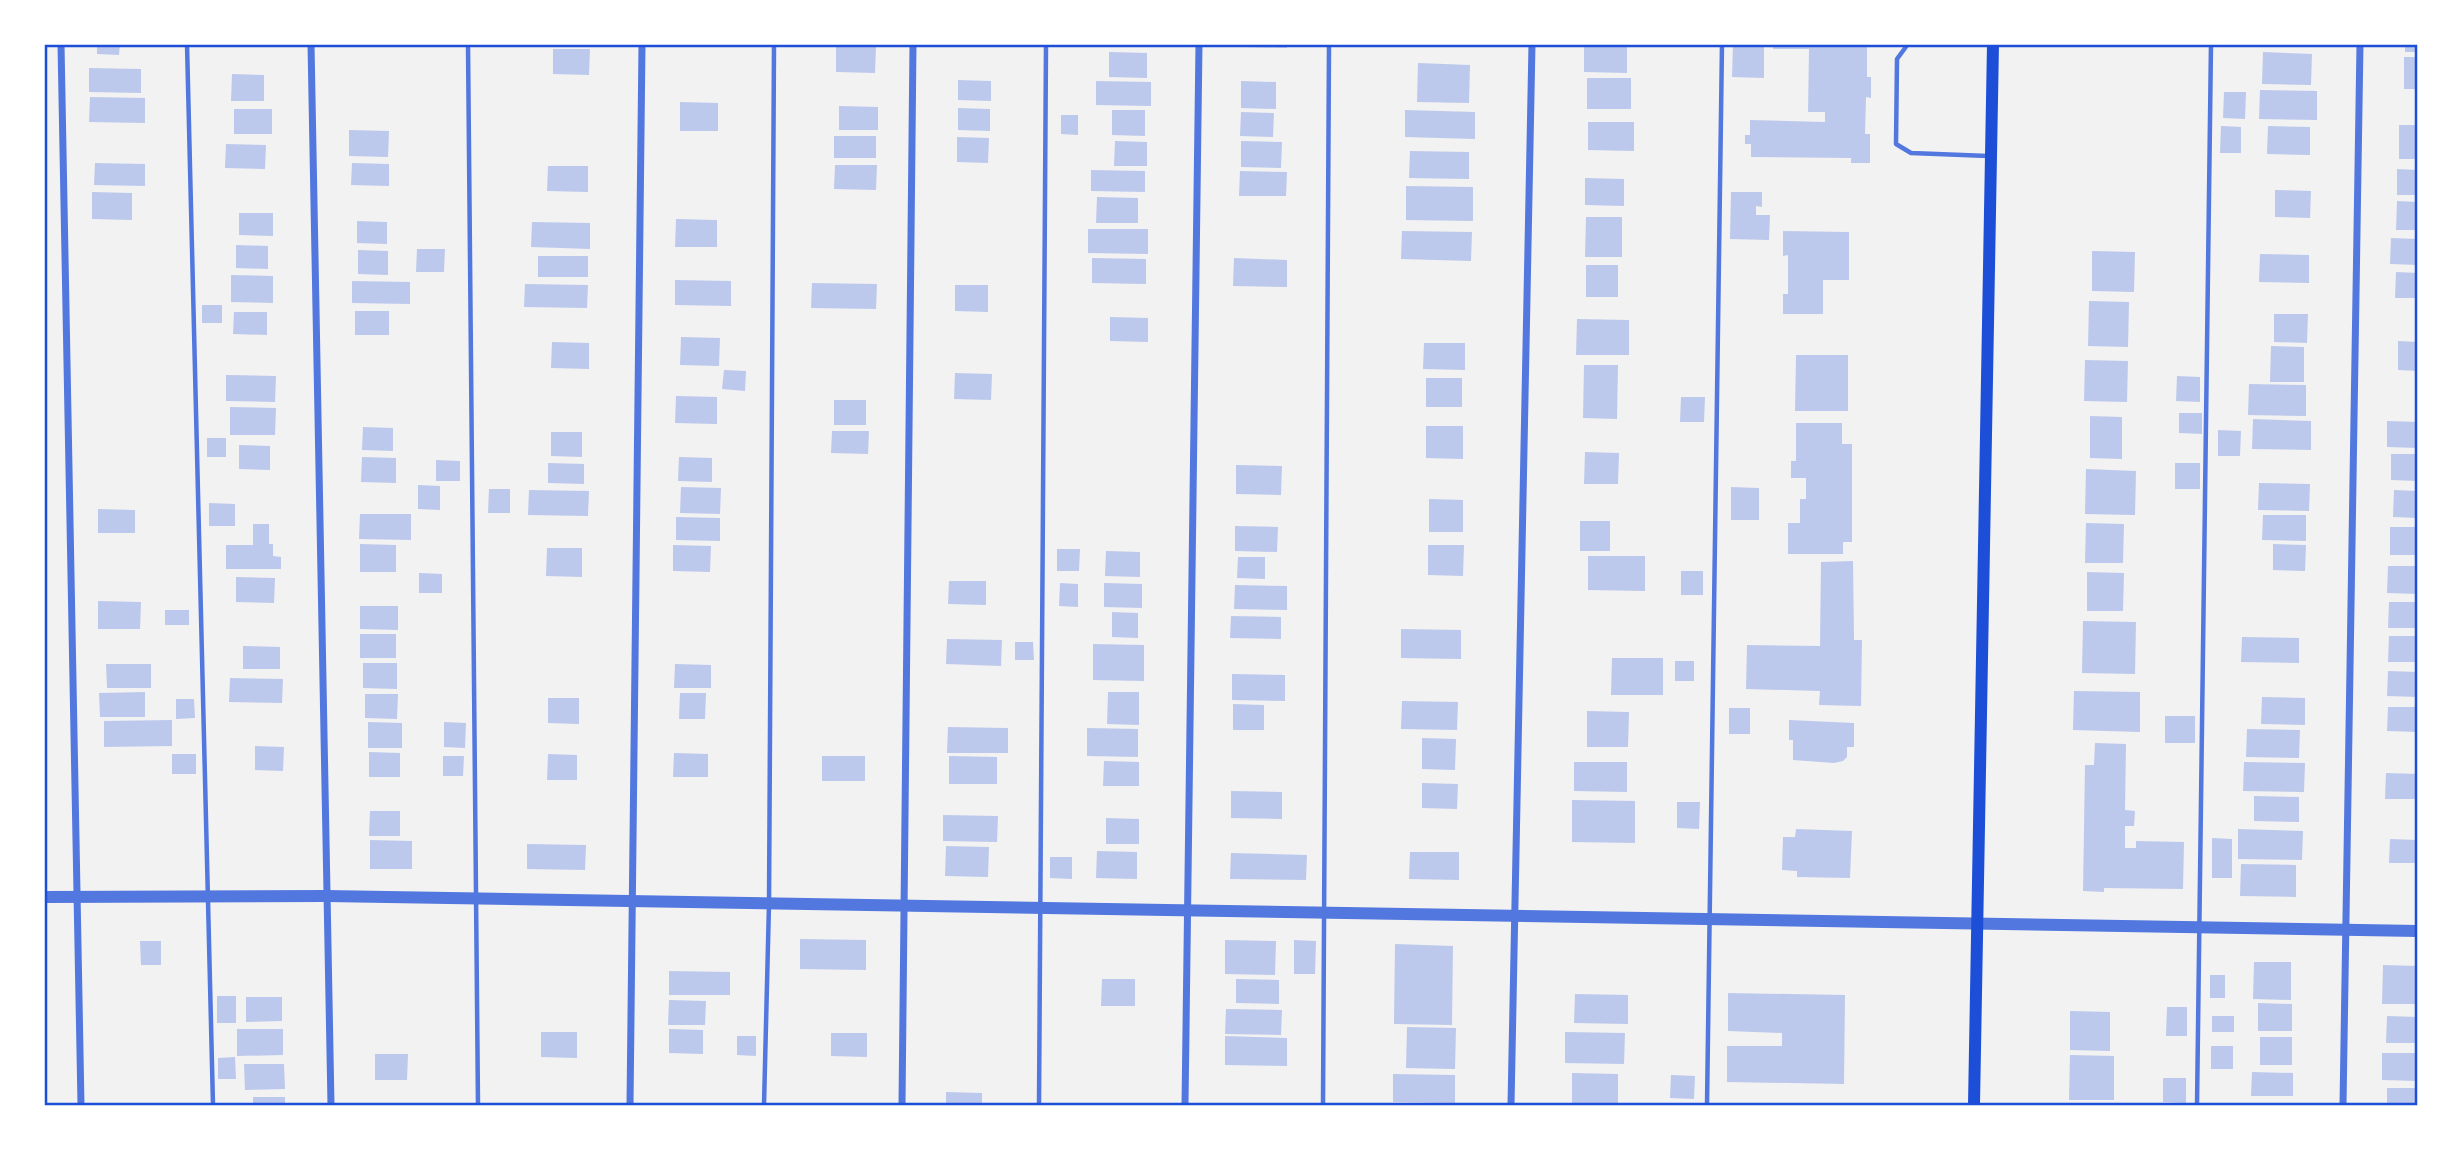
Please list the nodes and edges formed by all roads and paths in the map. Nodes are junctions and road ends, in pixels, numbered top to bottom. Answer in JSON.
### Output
{"nodes":[{"id":1,"x":61,"y":44,"type":"edge"},
{"id":2,"x":187,"y":44,"type":"edge"},
{"id":3,"x":311,"y":44,"type":"edge"},
{"id":4,"x":468,"y":44,"type":"edge"},
{"id":5,"x":642,"y":44,"type":"edge"},
{"id":6,"x":774,"y":44,"type":"edge"},
{"id":7,"x":913,"y":44,"type":"edge"},
{"id":8,"x":1046,"y":44,"type":"edge"},
{"id":9,"x":1199,"y":44,"type":"edge"},
{"id":10,"x":1329,"y":44,"type":"edge"},
{"id":11,"x":1532,"y":44,"type":"edge"},
{"id":12,"x":1722,"y":44,"type":"edge"},
{"id":13,"x":1908,"y":44,"type":"edge"},
{"id":14,"x":1993,"y":44,"type":"edge"},
{"id":15,"x":2211,"y":44,"type":"edge"},
{"id":16,"x":2360,"y":44,"type":"edge"},
{"id":17,"x":1991,"y":156,"type":"junction"},
{"id":18,"x":77,"y":896,"type":"junction"},
{"id":19,"x":208,"y":896,"type":"junction"},
{"id":20,"x":326,"y":896,"type":"junction"},
{"id":21,"x":44,"y":897,"type":"edge"},
{"id":22,"x":477,"y":899,"type":"junction"},
{"id":23,"x":633,"y":901,"type":"junction"},
{"id":24,"x":769,"y":904,"type":"junction"},
{"id":25,"x":905,"y":906,"type":"junction"},
{"id":26,"x":1041,"y":908,"type":"junction"},
{"id":27,"x":1188,"y":910,"type":"junction"},
{"id":28,"x":1325,"y":912,"type":"junction"},
{"id":29,"x":1515,"y":915,"type":"junction"},
{"id":30,"x":1710,"y":918,"type":"junction"},
{"id":31,"x":1978,"y":923,"type":"junction"},
{"id":32,"x":2200,"y":927,"type":"junction"},
{"id":33,"x":2346,"y":929,"type":"junction"},
{"id":34,"x":2418,"y":930,"type":"edge"},
{"id":35,"x":81,"y":1105,"type":"edge"},
{"id":36,"x":212,"y":1105,"type":"edge"},
{"id":37,"x":331,"y":1105,"type":"edge"},
{"id":38,"x":478,"y":1105,"type":"edge"},
{"id":39,"x":630,"y":1105,"type":"edge"},
{"id":40,"x":764,"y":1105,"type":"edge"},
{"id":41,"x":902,"y":1105,"type":"edge"},
{"id":42,"x":1039,"y":1105,"type":"edge"},
{"id":43,"x":1185,"y":1105,"type":"edge"},
{"id":44,"x":1323,"y":1105,"type":"edge"},
{"id":45,"x":1511,"y":1105,"type":"edge"},
{"id":46,"x":1707,"y":1105,"type":"edge"},
{"id":47,"x":1974,"y":1105,"type":"edge"},
{"id":48,"x":2197,"y":1105,"type":"edge"},
{"id":49,"x":2343,"y":1105,"type":"edge"}],
"edges":[{"from":1,"to":18,"type":"street"},
{"from":2,"to":19,"type":"lane"},
{"from":3,"to":20,"type":"street"},
{"from":4,"to":22,"type":"lane"},
{"from":5,"to":23,"type":"street"},
{"from":6,"to":24,"type":"lane"},
{"from":7,"to":25,"type":"street"},
{"from":8,"to":26,"type":"lane"},
{"from":9,"to":27,"type":"street"},
{"from":10,"to":28,"type":"lane"},
{"from":11,"to":29,"type":"street"},
{"from":12,"to":30,"type":"lane"},
{"from":13,"to":17,"type":"lane"},
{"from":14,"to":17,"type":"main road"},
{"from":15,"to":32,"type":"lane"},
{"from":16,"to":33,"type":"street"},
{"from":17,"to":31,"type":"main road"},
{"from":18,"to":19,"type":"street"},
{"from":18,"to":21,"type":"street"},
{"from":18,"to":35,"type":"street"},
{"from":19,"to":20,"type":"street"},
{"from":19,"to":36,"type":"lane"},
{"from":20,"to":22,"type":"street"},
{"from":20,"to":37,"type":"street"},
{"from":22,"to":23,"type":"street"},
{"from":22,"to":38,"type":"lane"},
{"from":23,"to":24,"type":"street"},
{"from":23,"to":39,"type":"street"},
{"from":24,"to":25,"type":"street"},
{"from":24,"to":40,"type":"lane"},
{"from":25,"to":26,"type":"street"},
{"from":25,"to":41,"type":"street"},
{"from":26,"to":27,"type":"street"},
{"from":26,"to":42,"type":"lane"},
{"from":27,"to":28,"type":"street"},
{"from":27,"to":43,"type":"street"},
{"from":28,"to":29,"type":"street"},
{"from":28,"to":44,"type":"lane"},
{"from":29,"to":30,"type":"street"},
{"from":29,"to":45,"type":"street"},
{"from":30,"to":31,"type":"street"},
{"from":30,"to":46,"type":"lane"},
{"from":31,"to":32,"type":"street"},
{"from":31,"to":47,"type":"main road"},
{"from":32,"to":33,"type":"street"},
{"from":32,"to":48,"type":"lane"},
{"from":33,"to":34,"type":"street"},
{"from":33,"to":49,"type":"street"}]}
